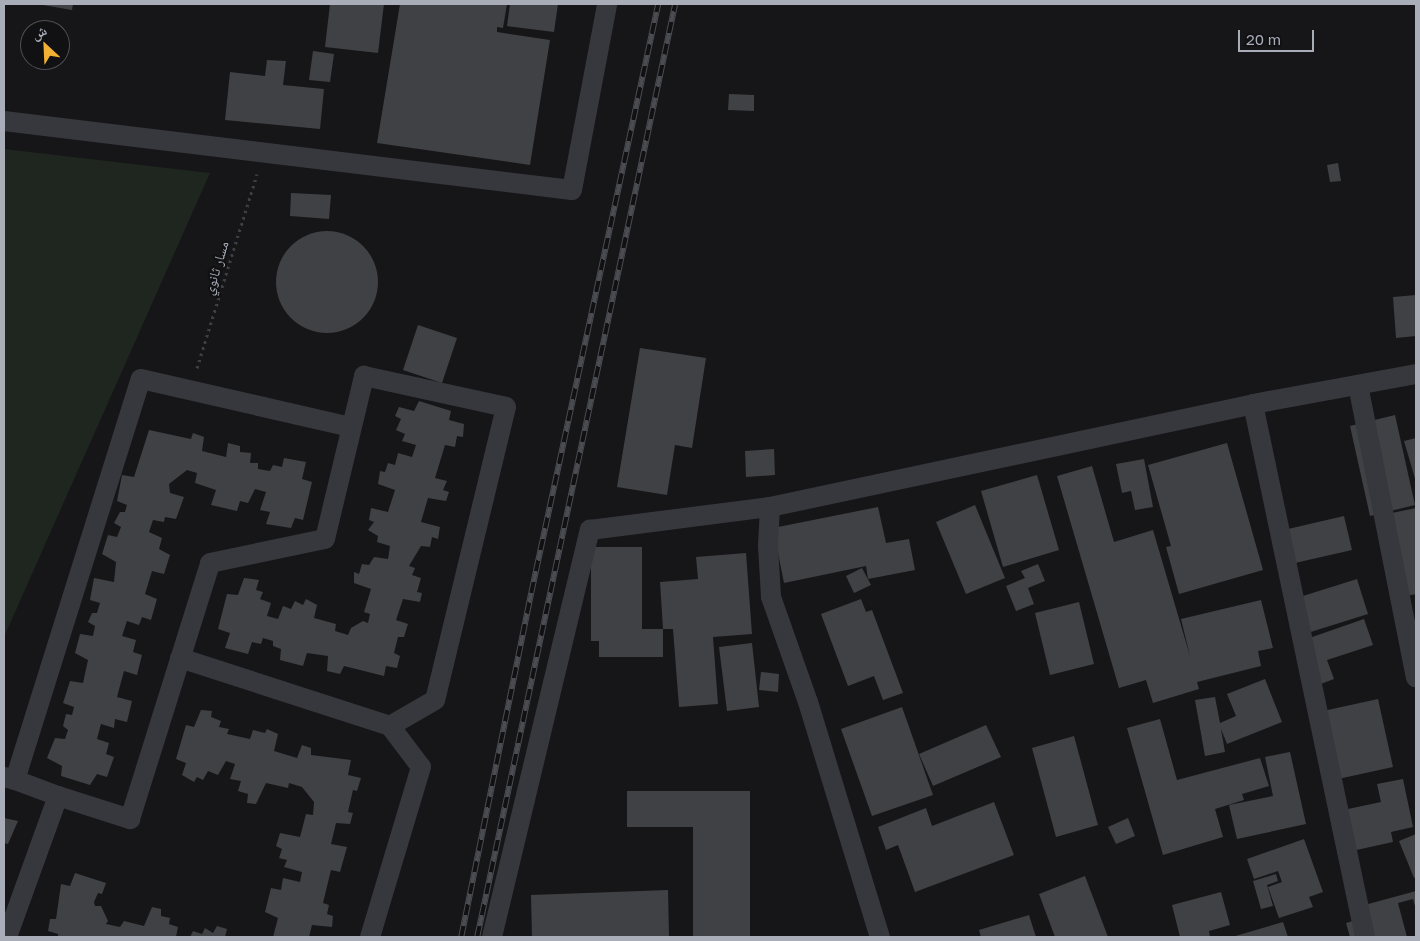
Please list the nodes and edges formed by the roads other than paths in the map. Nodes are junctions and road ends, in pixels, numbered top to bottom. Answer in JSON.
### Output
{"nodes":[{"id":1,"x":607,"y":4,"type":"edge"},
{"id":2,"x":4,"y":121,"type":"edge"},
{"id":3,"x":1416,"y":374,"type":"edge"},
{"id":4,"x":1358,"y":385,"type":"junction"},
{"id":5,"x":1253,"y":404,"type":"junction"},
{"id":6,"x":351,"y":427,"type":"junction"},
{"id":7,"x":770,"y":507,"type":"junction"},
{"id":8,"x":180,"y":658,"type":"junction"},
{"id":9,"x":1416,"y":677,"type":"edge"},
{"id":10,"x":390,"y":726,"type":"junction"},
{"id":11,"x":9,"y":779,"type":"edge"},
{"id":12,"x":58,"y":796,"type":"junction"},
{"id":13,"x":7,"y":937,"type":"edge"},
{"id":14,"x":370,"y":937,"type":"edge"},
{"id":15,"x":492,"y":937,"type":"edge"},
{"id":16,"x":880,"y":937,"type":"edge"},
{"id":17,"x":1366,"y":937,"type":"edge"}],
"edges":[{"from":1,"to":2,"type":"street"},
{"from":3,"to":4,"type":"street"},
{"from":4,"to":5,"type":"street"},
{"from":4,"to":9,"type":"street"},
{"from":5,"to":7,"type":"street"},
{"from":5,"to":17,"type":"street"},
{"from":6,"to":8,"type":"street"},
{"from":6,"to":10,"type":"street"},
{"from":6,"to":11,"type":"street"},
{"from":7,"to":15,"type":"street"},
{"from":7,"to":16,"type":"street"},
{"from":8,"to":10,"type":"street"},
{"from":8,"to":12,"type":"street"},
{"from":10,"to":14,"type":"street"},
{"from":11,"to":12,"type":"street"},
{"from":12,"to":13,"type":"street"}]}
